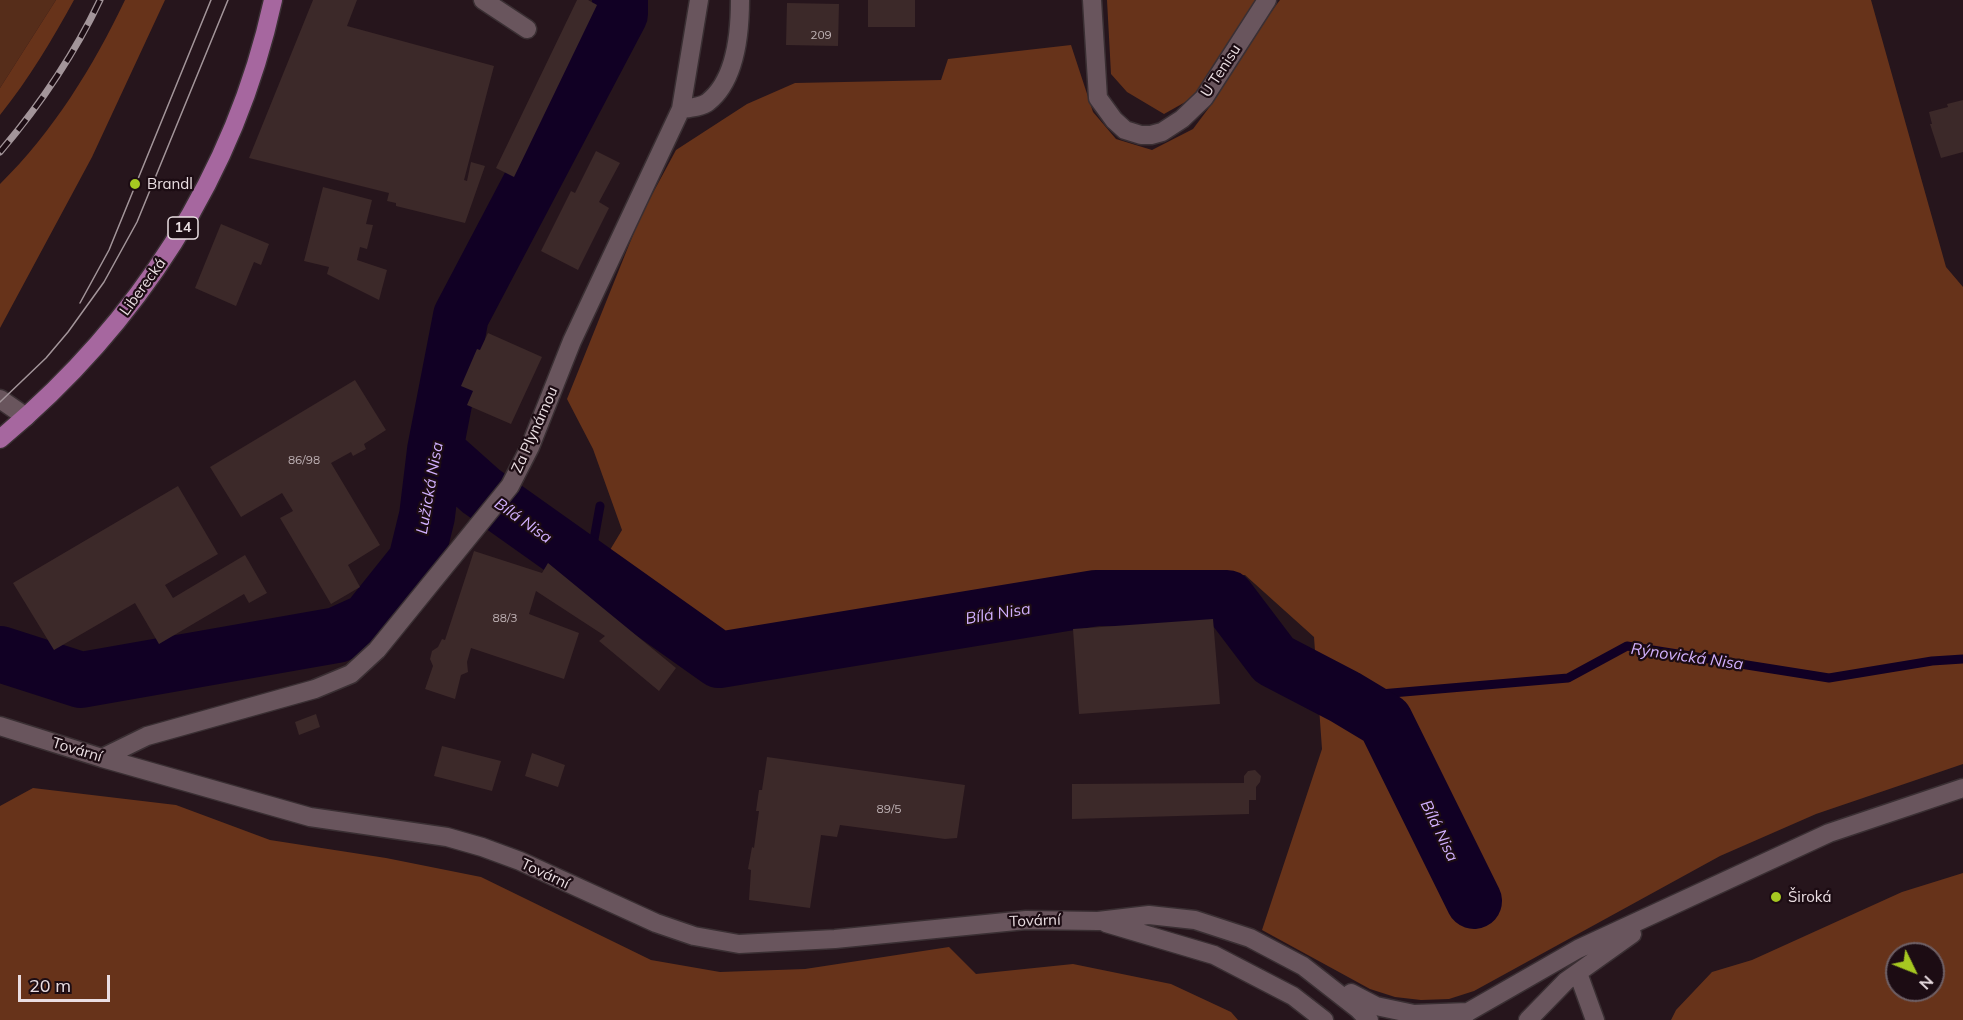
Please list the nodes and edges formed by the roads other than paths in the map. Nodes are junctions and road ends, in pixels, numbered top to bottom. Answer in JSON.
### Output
{"nodes":[{"id":1,"x":273,"y":0,"type":"edge"},
{"id":2,"x":483,"y":0,"type":"edge"},
{"id":3,"x":699,"y":0,"type":"edge"},
{"id":4,"x":740,"y":0,"type":"edge"},
{"id":5,"x":1092,"y":0,"type":"edge"},
{"id":6,"x":1267,"y":0,"type":"edge"},
{"id":7,"x":527,"y":28,"type":"dead end"},
{"id":8,"x":681,"y":109,"type":"junction"},
{"id":9,"x":0,"y":399,"type":"edge"},
{"id":10,"x":26,"y":417,"type":"junction"},
{"id":11,"x":0,"y":439,"type":"edge"},
{"id":12,"x":0,"y":726,"type":"edge"},
{"id":13,"x":102,"y":758,"type":"junction"},
{"id":14,"x":1963,"y":788,"type":"edge"},
{"id":15,"x":1662,"y":912,"type":"junction"},
{"id":16,"x":1098,"y":921,"type":"junction"},
{"id":17,"x":1303,"y":966,"type":"junction"},
{"id":18,"x":1578,"y":973,"type":"junction"},
{"id":19,"x":1464,"y":1016,"type":"edge"},
{"id":20,"x":1324,"y":1020,"type":"edge"},
{"id":21,"x":1369,"y":1020,"type":"edge"},
{"id":22,"x":1528,"y":1020,"type":"edge"},
{"id":23,"x":1595,"y":1020,"type":"edge"}],
"edges":[{"from":1,"to":10,"type":"main road","name":"Liberecká","number":"14"},
{"from":2,"to":7,"type":"street"},
{"from":3,"to":8,"type":"street","name":"Za Plynárnou"},
{"from":4,"to":8,"type":"street"},
{"from":5,"to":6,"type":"street","name":"U Tenisu"},
{"from":8,"to":13,"type":"street","name":"Za Plynárnou"},
{"from":9,"to":10,"type":"street"},
{"from":10,"to":11,"type":"main road","name":"Liberecká","number":"14"},
{"from":12,"to":13,"type":"street","name":"Tovární"},
{"from":13,"to":16,"type":"street","name":"Tovární"},
{"from":14,"to":15,"type":"street"},
{"from":15,"to":18,"type":"street"},
{"from":15,"to":19,"type":"street"},
{"from":16,"to":17,"type":"street","name":"Tovární"},
{"from":16,"to":20,"type":"street","name":"Tovární"},
{"from":17,"to":19,"type":"street"},
{"from":17,"to":21,"type":"street","name":"Tovární"},
{"from":18,"to":22,"type":"street"},
{"from":18,"to":23,"type":"street"}]}
